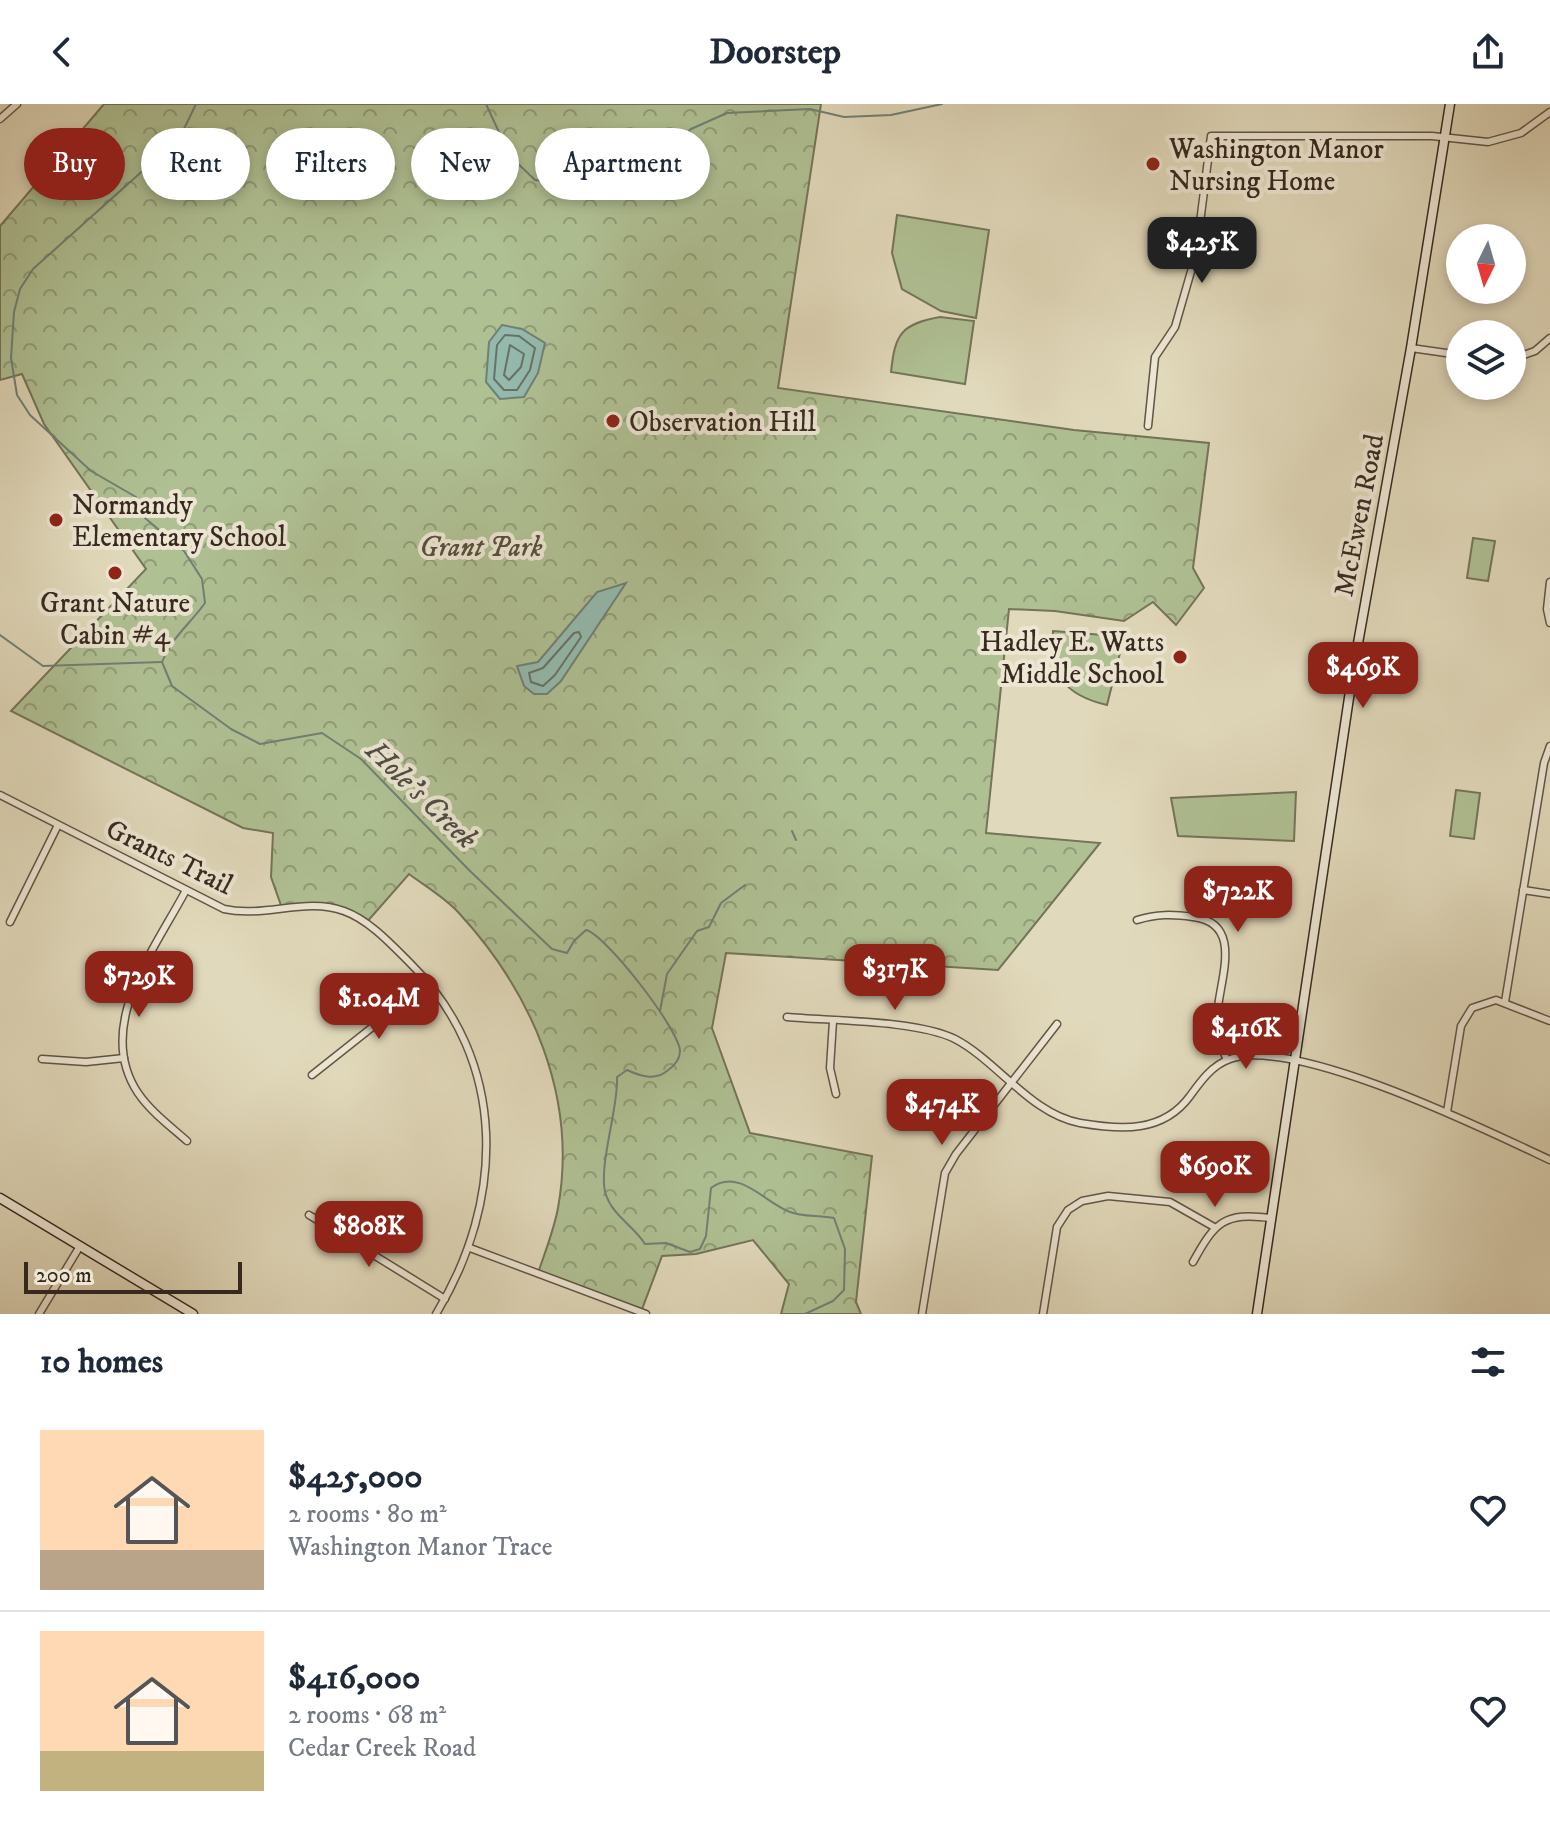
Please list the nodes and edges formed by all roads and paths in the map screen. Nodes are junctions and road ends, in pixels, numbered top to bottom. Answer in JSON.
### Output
{"nodes":[{"id":1,"x":17,"y":104,"type":"edge"},
{"id":2,"x":1450,"y":104,"type":"edge"},
{"id":3,"x":1550,"y":112,"type":"edge"},
{"id":4,"x":0,"y":119,"type":"edge"},
{"id":5,"x":1445,"y":138,"type":"junction"},
{"id":6,"x":1550,"y":338,"type":"edge"},
{"id":7,"x":1411,"y":348,"type":"junction"},
{"id":8,"x":1446,"y":353,"type":"edge"},
{"id":9,"x":1526,"y":354,"type":"edge"},
{"id":10,"x":1148,"y":426,"type":"dead end"},
{"id":11,"x":1550,"y":582,"type":"edge"},
{"id":12,"x":1550,"y":623,"type":"edge"},
{"id":13,"x":1550,"y":746,"type":"edge"},
{"id":14,"x":0,"y":795,"type":"edge"},
{"id":15,"x":58,"y":825,"type":"junction"},
{"id":16,"x":1523,"y":890,"type":"junction"},
{"id":17,"x":185,"y":892,"type":"junction"},
{"id":18,"x":1550,"y":894,"type":"edge"},
{"id":19,"x":1137,"y":920,"type":"dead end"},
{"id":20,"x":10,"y":922,"type":"dead end"},
{"id":21,"x":428,"y":983,"type":"junction"},
{"id":22,"x":1505,"y":1002,"type":"junction"},
{"id":23,"x":787,"y":1017,"type":"dead end"},
{"id":24,"x":833,"y":1021,"type":"junction"},
{"id":25,"x":1550,"y":1021,"type":"edge"},
{"id":26,"x":1057,"y":1024,"type":"dead end"},
{"id":27,"x":124,"y":1058,"type":"junction"},
{"id":28,"x":42,"y":1059,"type":"dead end"},
{"id":29,"x":1227,"y":1060,"type":"junction"},
{"id":30,"x":1295,"y":1062,"type":"junction"},
{"id":31,"x":312,"y":1075,"type":"dead end"},
{"id":32,"x":1011,"y":1081,"type":"junction"},
{"id":33,"x":836,"y":1094,"type":"dead end"},
{"id":34,"x":1447,"y":1112,"type":"junction"},
{"id":35,"x":187,"y":1141,"type":"dead end"},
{"id":36,"x":1550,"y":1160,"type":"edge"},
{"id":37,"x":0,"y":1198,"type":"edge"},
{"id":38,"x":309,"y":1215,"type":"dead end"},
{"id":39,"x":1271,"y":1218,"type":"junction"},
{"id":40,"x":1214,"y":1227,"type":"junction"},
{"id":41,"x":80,"y":1246,"type":"junction"},
{"id":42,"x":470,"y":1248,"type":"junction"},
{"id":43,"x":1193,"y":1262,"type":"dead end"},
{"id":44,"x":445,"y":1299,"type":"junction"},
{"id":45,"x":181,"y":1311,"type":"edge"},
{"id":46,"x":39,"y":1314,"type":"edge"},
{"id":47,"x":193,"y":1314,"type":"edge"},
{"id":48,"x":436,"y":1314,"type":"edge"},
{"id":49,"x":646,"y":1314,"type":"edge"},
{"id":50,"x":922,"y":1314,"type":"edge"},
{"id":51,"x":1043,"y":1314,"type":"edge"},
{"id":52,"x":1257,"y":1314,"type":"edge"}],
"edges":[{"from":1,"to":4,"type":"street"},
{"from":2,"to":5,"type":"street","name":"McEwen Road"},
{"from":3,"to":5,"type":"street"},
{"from":5,"to":7,"type":"street","name":"McEwen Road"},
{"from":5,"to":10,"type":"street"},
{"from":6,"to":9,"type":"street"},
{"from":7,"to":8,"type":"street"},
{"from":7,"to":30,"type":"street","name":"McEwen Road"},
{"from":11,"to":12,"type":"street"},
{"from":13,"to":16,"type":"street"},
{"from":14,"to":15,"type":"street","name":"Grants Trail"},
{"from":15,"to":17,"type":"street","name":"Grants Trail"},
{"from":15,"to":20,"type":"street"},
{"from":16,"to":18,"type":"street"},
{"from":16,"to":22,"type":"street"},
{"from":17,"to":21,"type":"street","name":"Grants Trail"},
{"from":17,"to":27,"type":"street"},
{"from":19,"to":29,"type":"street"},
{"from":21,"to":31,"type":"street"},
{"from":21,"to":42,"type":"street","name":"Grants Trail"},
{"from":22,"to":25,"type":"street"},
{"from":22,"to":34,"type":"street"},
{"from":23,"to":24,"type":"street"},
{"from":24,"to":32,"type":"street"},
{"from":24,"to":33,"type":"street"},
{"from":26,"to":32,"type":"street"},
{"from":27,"to":28,"type":"street"},
{"from":27,"to":35,"type":"street"},
{"from":29,"to":30,"type":"street"},
{"from":29,"to":32,"type":"street"},
{"from":30,"to":34,"type":"street"},
{"from":30,"to":39,"type":"street","name":"McEwen Road"},
{"from":32,"to":50,"type":"street"},
{"from":34,"to":36,"type":"street"},
{"from":37,"to":41,"type":"street"},
{"from":38,"to":44,"type":"street"},
{"from":39,"to":40,"type":"street"},
{"from":39,"to":52,"type":"street","name":"McEwen Road"},
{"from":40,"to":43,"type":"street"},
{"from":40,"to":51,"type":"street"},
{"from":41,"to":45,"type":"street"},
{"from":41,"to":46,"type":"street"},
{"from":42,"to":44,"type":"street","name":"Grants Trail"},
{"from":42,"to":49,"type":"street"},
{"from":44,"to":48,"type":"street","name":"Grants Trail"},
{"from":45,"to":47,"type":"street"}]}
